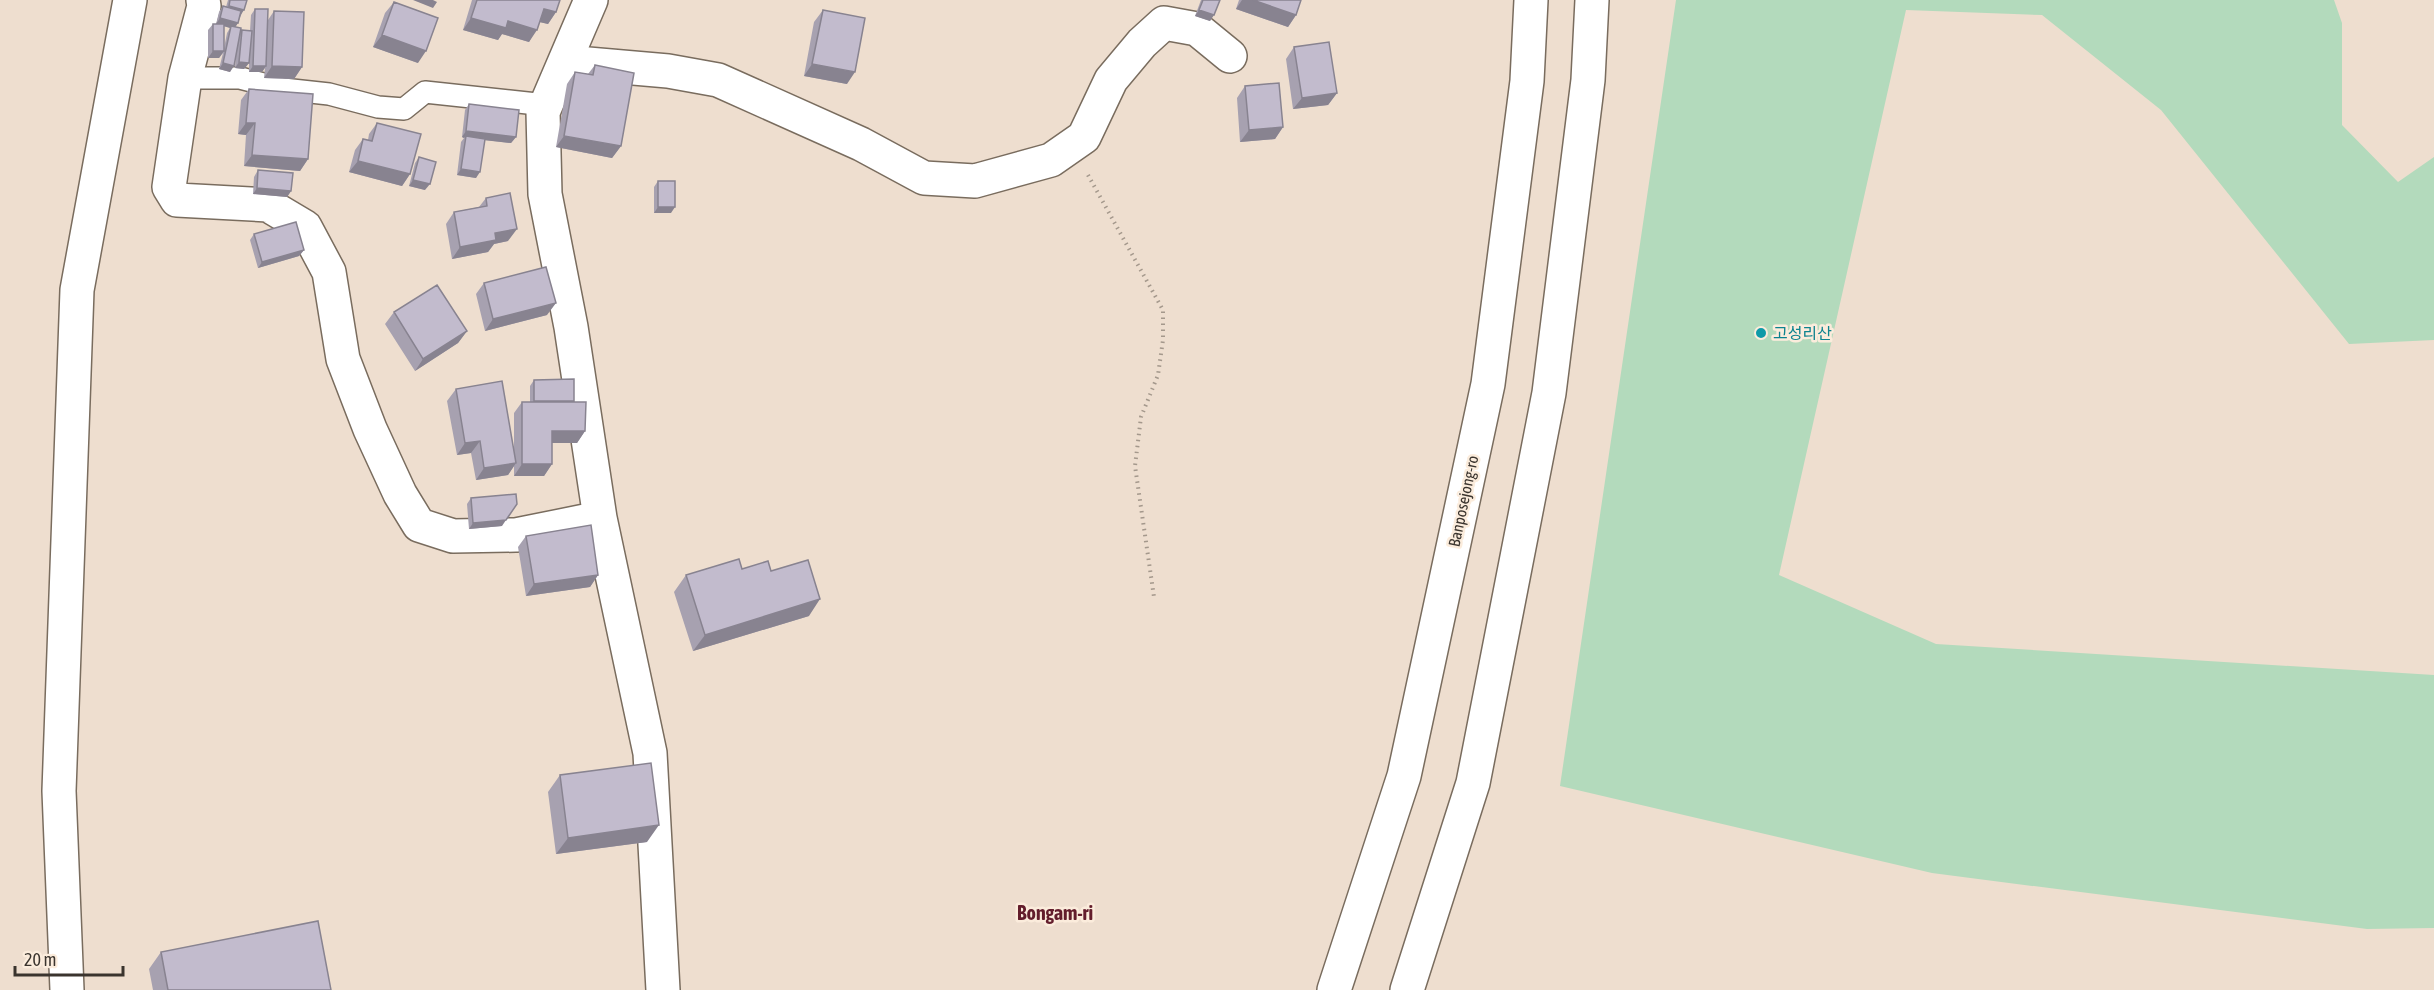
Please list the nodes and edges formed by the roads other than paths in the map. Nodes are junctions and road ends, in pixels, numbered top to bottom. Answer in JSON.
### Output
{"nodes":[{"id":1,"x":130,"y":0,"type":"edge"},
{"id":2,"x":203,"y":0,"type":"edge"},
{"id":3,"x":591,"y":0,"type":"edge"},
{"id":4,"x":1531,"y":0,"type":"edge"},
{"id":5,"x":1592,"y":0,"type":"edge"},
{"id":6,"x":1230,"y":56,"type":"dead end"},
{"id":7,"x":565,"y":62,"type":"junction"},
{"id":8,"x":185,"y":78,"type":"junction"},
{"id":9,"x":546,"y":105,"type":"junction"},
{"id":10,"x":600,"y":518,"type":"junction"},
{"id":11,"x":67,"y":990,"type":"edge"},
{"id":12,"x":663,"y":990,"type":"edge"},
{"id":13,"x":1334,"y":990,"type":"edge"},
{"id":14,"x":1407,"y":990,"type":"edge"}],
"edges":[{"from":1,"to":11,"type":"main road"},
{"from":2,"to":8,"type":"main road"},
{"from":3,"to":7,"type":"main road"},
{"from":4,"to":13,"type":"main road","name":"Banposejong-ro"},
{"from":5,"to":14,"type":"main road"},
{"from":6,"to":7,"type":"main road"},
{"from":7,"to":9,"type":"main road"},
{"from":8,"to":9,"type":"lane"},
{"from":8,"to":10,"type":"main road"},
{"from":9,"to":10,"type":"main road"},
{"from":10,"to":12,"type":"main road"}]}
